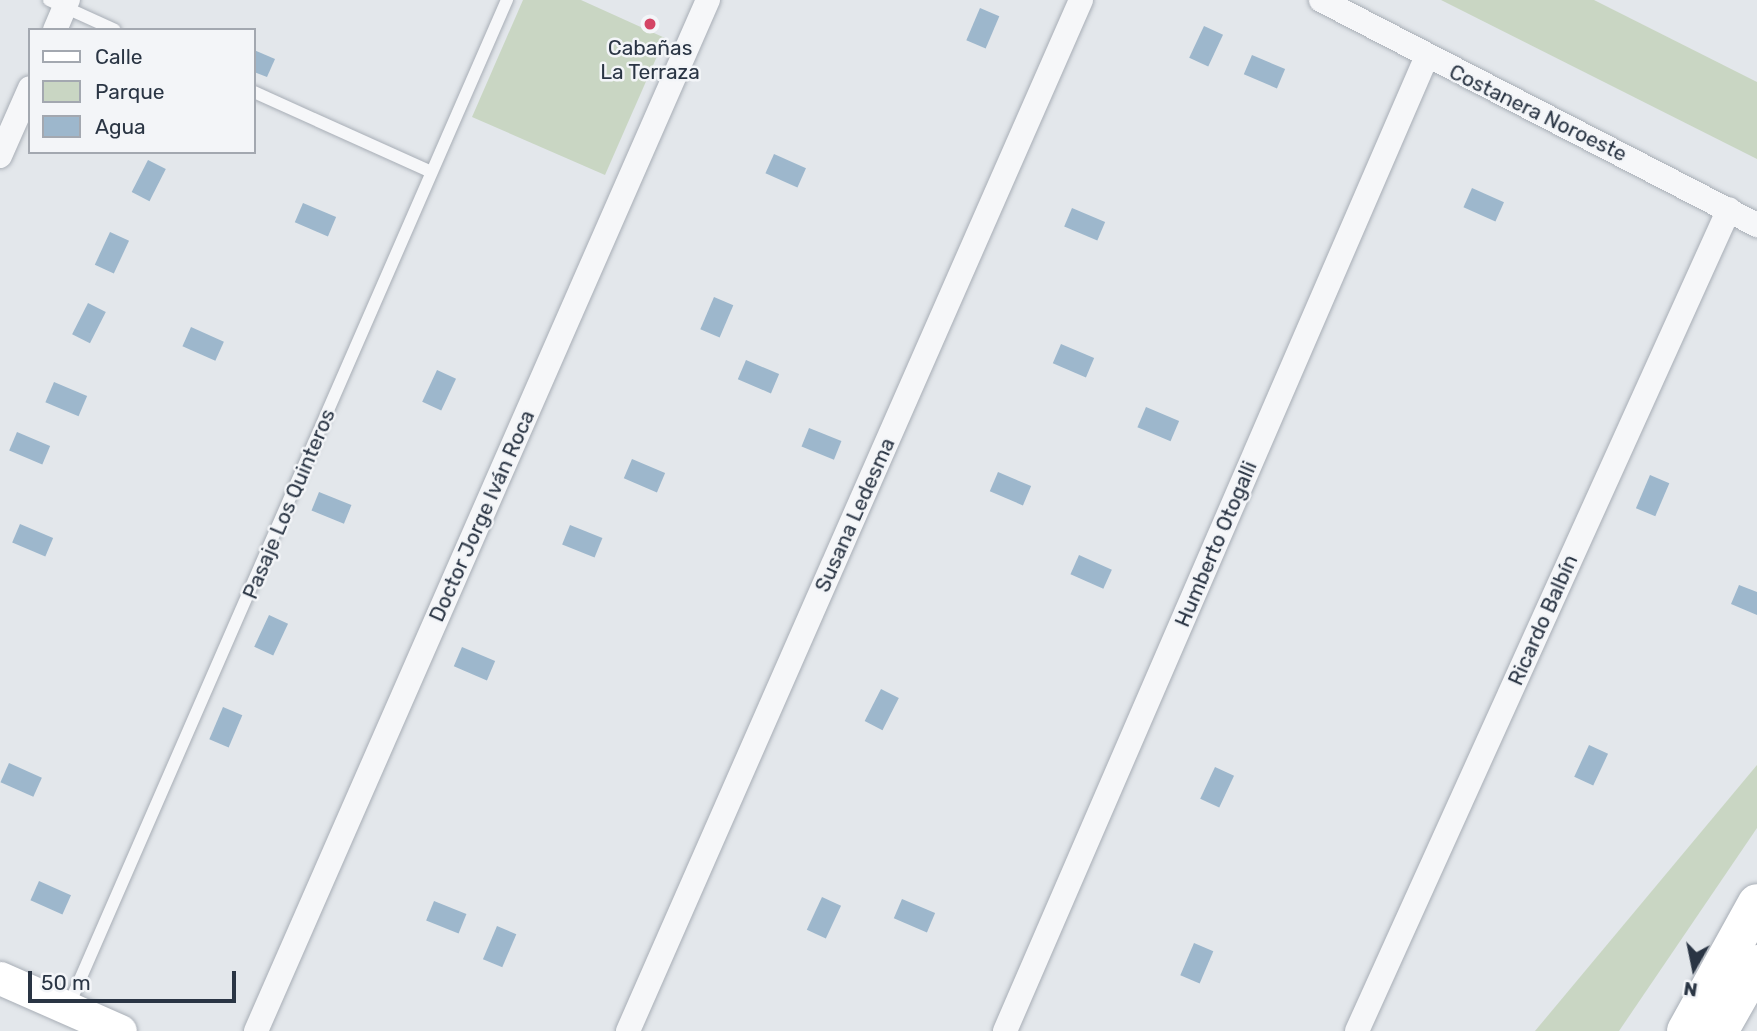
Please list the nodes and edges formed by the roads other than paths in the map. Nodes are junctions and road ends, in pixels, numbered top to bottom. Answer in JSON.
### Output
{"nodes":[{"id":1,"x":508,"y":0,"type":"edge"},
{"id":2,"x":708,"y":0,"type":"edge"},
{"id":3,"x":1081,"y":0,"type":"edge"},
{"id":4,"x":1321,"y":0,"type":"edge"},
{"id":5,"x":60,"y":2,"type":"edge"},
{"id":6,"x":55,"y":28,"type":"edge"},
{"id":7,"x":111,"y":28,"type":"edge"},
{"id":8,"x":1426,"y":58,"type":"junction"},
{"id":9,"x":28,"y":93,"type":"edge"},
{"id":10,"x":256,"y":93,"type":"edge"},
{"id":11,"x":0,"y":156,"type":"edge"},
{"id":12,"x":431,"y":173,"type":"junction"},
{"id":13,"x":1729,"y":208,"type":"junction"},
{"id":14,"x":1757,"y":225,"type":"edge"},
{"id":15,"x":1757,"y":903,"type":"edge"},
{"id":16,"x":1757,"y":964,"type":"edge"},
{"id":17,"x":0,"y":978,"type":"edge"},
{"id":18,"x":94,"y":1022,"type":"edge"},
{"id":19,"x":256,"y":1031,"type":"edge"},
{"id":20,"x":628,"y":1031,"type":"edge"},
{"id":21,"x":1005,"y":1031,"type":"edge"},
{"id":22,"x":1357,"y":1031,"type":"edge"},
{"id":23,"x":1686,"y":1031,"type":"edge"},
{"id":24,"x":1719,"y":1031,"type":"edge"}],
"edges":[{"from":1,"to":12,"type":"lane","name":"Pasaje Los Quinteros"},
{"from":2,"to":19,"type":"street","name":"Doctor Jorge Iván Roca"},
{"from":3,"to":20,"type":"street","name":"Susana Ledesma"},
{"from":4,"to":8,"type":"street","name":"Costanera Noroeste"},
{"from":5,"to":6,"type":"street"},
{"from":5,"to":7,"type":"lane"},
{"from":8,"to":13,"type":"street","name":"Costanera Noroeste"},
{"from":8,"to":21,"type":"street","name":"Humberto Otogalli"},
{"from":9,"to":11,"type":"street"},
{"from":10,"to":12,"type":"lane"},
{"from":12,"to":18,"type":"lane","name":"Pasaje Los Quinteros"},
{"from":13,"to":14,"type":"street","name":"Costanera Noroeste"},
{"from":13,"to":22,"type":"street","name":"Ricardo Balbín"},
{"from":15,"to":23,"type":"main road"},
{"from":16,"to":24,"type":"main road"},
{"from":17,"to":18,"type":"main road"}]}
